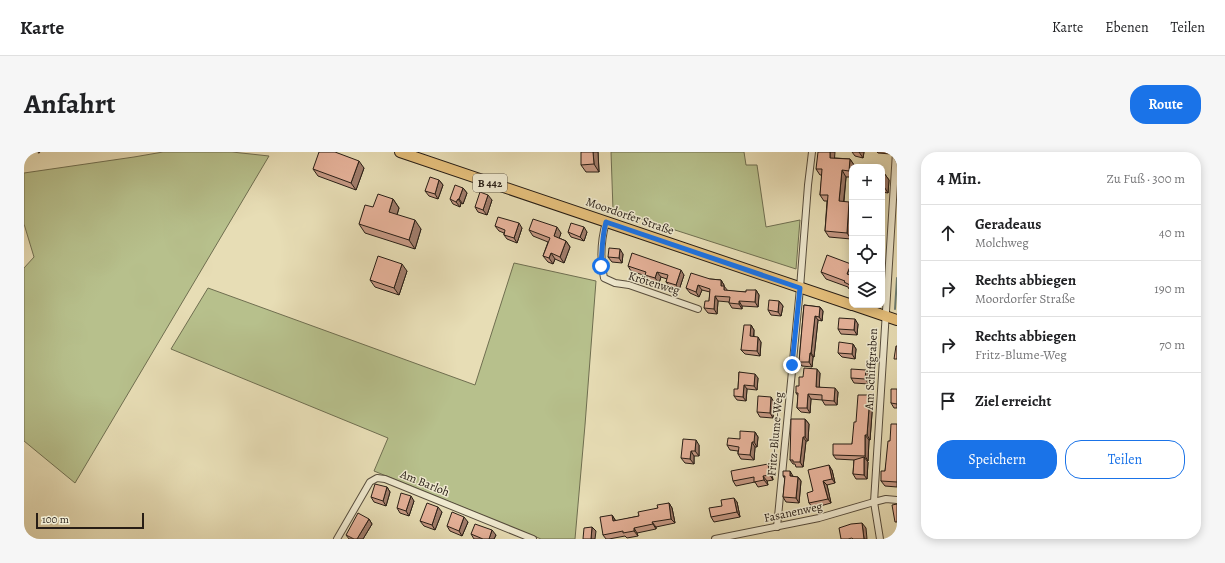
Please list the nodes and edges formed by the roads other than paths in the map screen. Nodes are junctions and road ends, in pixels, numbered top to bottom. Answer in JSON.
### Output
{"nodes":[{"id":1,"x":400,"y":152,"type":"edge"},
{"id":2,"x":812,"y":152,"type":"edge"},
{"id":3,"x":896,"y":152,"type":"edge"},
{"id":4,"x":606,"y":222,"type":"junction"},
{"id":5,"x":800,"y":288,"type":"junction"},
{"id":6,"x":849,"y":304,"type":"edge"},
{"id":7,"x":861,"y":308,"type":"edge"},
{"id":8,"x":698,"y":309,"type":"dead end"},
{"id":9,"x":885,"y":316,"type":"junction"},
{"id":10,"x":897,"y":320,"type":"edge"},
{"id":11,"x":897,"y":500,"type":"edge"},
{"id":12,"x":874,"y":502,"type":"junction"},
{"id":13,"x":777,"y":527,"type":"junction"},
{"id":14,"x":337,"y":539,"type":"edge"},
{"id":15,"x":533,"y":539,"type":"edge"},
{"id":16,"x":715,"y":539,"type":"edge"},
{"id":17,"x":880,"y":539,"type":"edge"}],
"edges":[{"from":1,"to":4,"type":"main road","name":"Moordorfer Straße","number":"B 442"},
{"from":2,"to":5,"type":"street","name":"Fritz-Blume-Weg"},
{"from":3,"to":9,"type":"street","name":"Am Schiffgraben"},
{"from":4,"to":5,"type":"main road","name":"Moordorfer Straße","number":"B 442"},
{"from":4,"to":8,"type":"street","name":"Krötenweg"},
{"from":5,"to":6,"type":"main road","name":"Moordorfer Straße","number":"B 442"},
{"from":5,"to":13,"type":"street","name":"Fritz-Blume-Weg"},
{"from":7,"to":9,"type":"main road","name":"Moordorfer Straße","number":"B 442"},
{"from":9,"to":10,"type":"main road","name":"Moordorfer Straße","number":"B 442"},
{"from":9,"to":12,"type":"street","name":"Am Schiffgraben"},
{"from":11,"to":12,"type":"street","name":"Fasanenweg"},
{"from":12,"to":13,"type":"street","name":"Fasanenweg"},
{"from":12,"to":17,"type":"street","name":"Am Schiffgraben"},
{"from":13,"to":16,"type":"street","name":"Fasanenweg"},
{"from":14,"to":15,"type":"street","name":"Am Barloh"}]}
